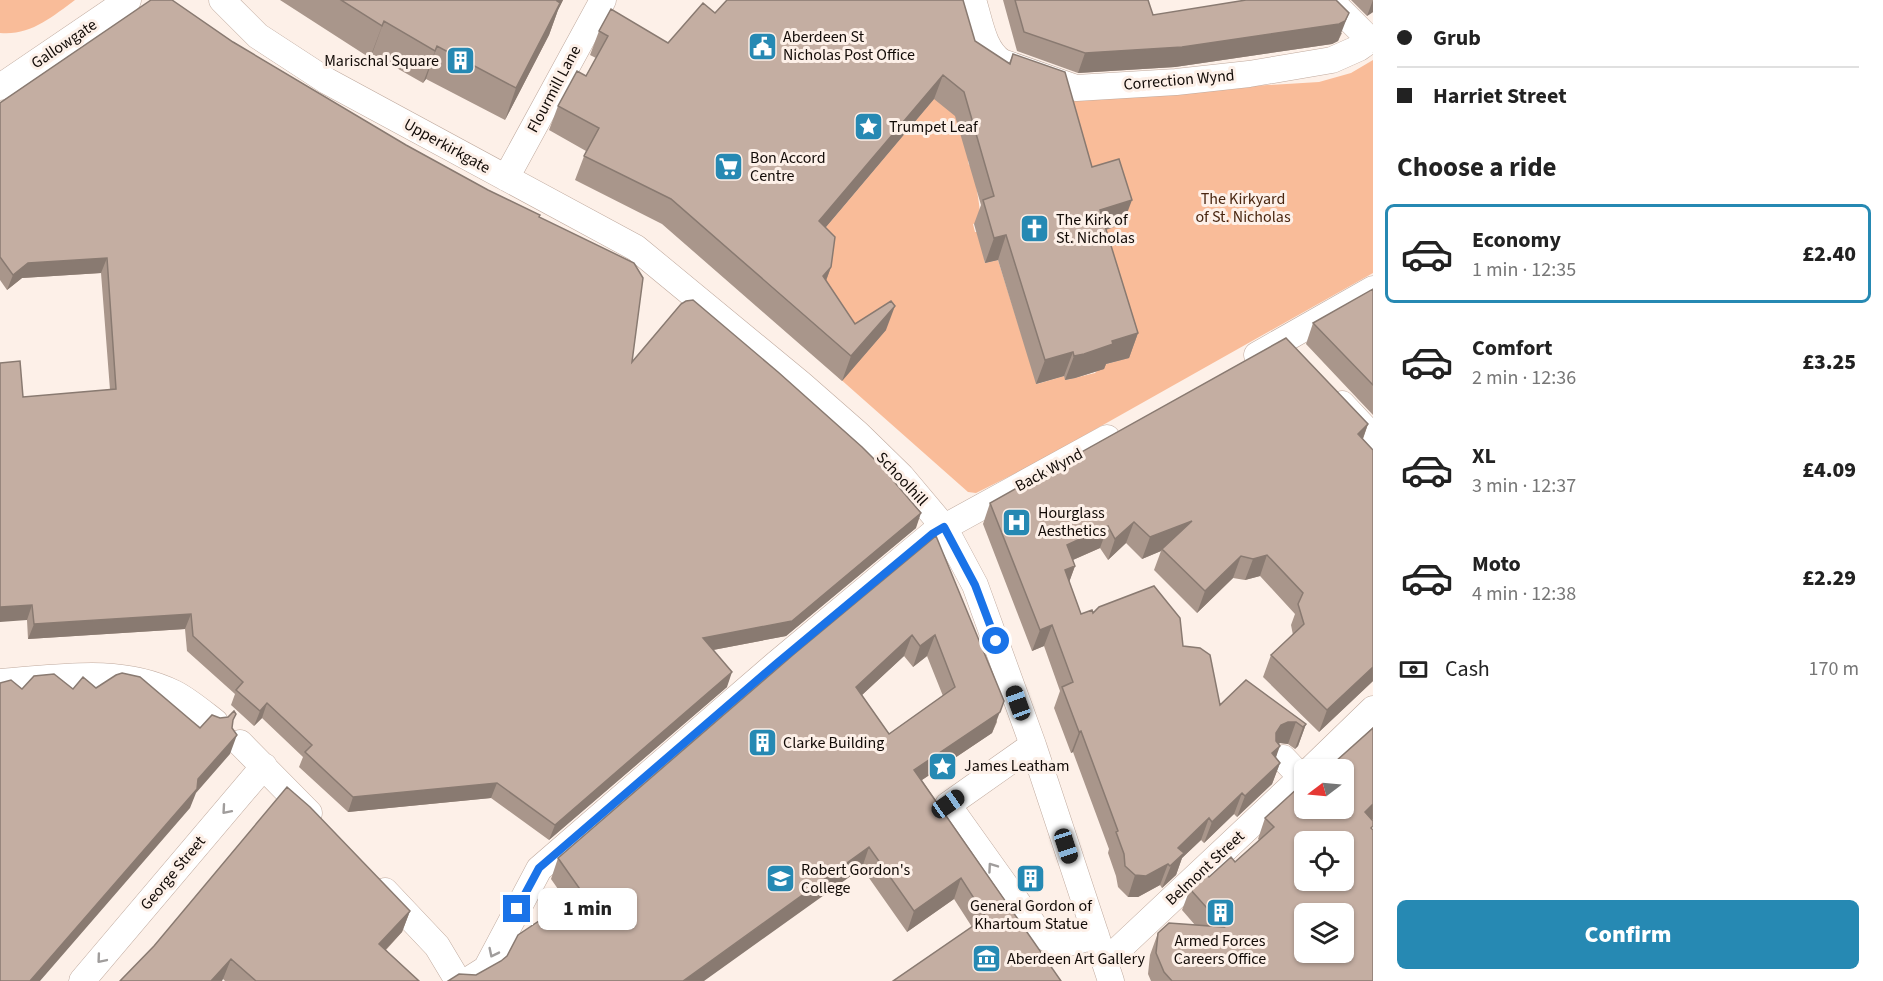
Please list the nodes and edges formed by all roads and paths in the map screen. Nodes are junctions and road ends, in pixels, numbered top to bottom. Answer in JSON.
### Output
{"nodes":[{"id":1,"x":128,"y":0,"type":"edge"},
{"id":2,"x":222,"y":0,"type":"edge"},
{"id":3,"x":603,"y":0,"type":"edge"},
{"id":4,"x":973,"y":0,"type":"edge"},
{"id":5,"x":1330,"y":0,"type":"edge"},
{"id":6,"x":1372,"y":39,"type":"edge"},
{"id":7,"x":1,"y":86,"type":"edge"},
{"id":8,"x":506,"y":178,"type":"junction"},
{"id":9,"x":678,"y":282,"type":"joint"},
{"id":10,"x":1373,"y":289,"type":"edge"},
{"id":11,"x":1232,"y":369,"type":"edge"},
{"id":12,"x":1327,"y":389,"type":"edge"},
{"id":13,"x":1123,"y":429,"type":"edge"},
{"id":14,"x":1373,"y":437,"type":"edge"},
{"id":15,"x":944,"y":527,"type":"junction"},
{"id":16,"x":0,"y":682,"type":"edge"},
{"id":17,"x":1373,"y":709,"type":"edge"},
{"id":18,"x":215,"y":722,"type":"edge"},
{"id":19,"x":240,"y":743,"type":"dead end"},
{"id":20,"x":1033,"y":745,"type":"junction"},
{"id":21,"x":1283,"y":758,"type":"dead end"},
{"id":22,"x":1321,"y":759,"type":"edge"},
{"id":23,"x":264,"y":766,"type":"junction"},
{"id":24,"x":1294,"y":766,"type":"edge"},
{"id":25,"x":1294,"y":785,"type":"edge"},
{"id":26,"x":328,"y":832,"type":"edge"},
{"id":27,"x":367,"y":873,"type":"edge"},
{"id":28,"x":1096,"y":935,"type":"junction"},
{"id":29,"x":1108,"y":971,"type":"edge"},
{"id":30,"x":82,"y":981,"type":"edge"},
{"id":31,"x":458,"y":981,"type":"edge"},
{"id":32,"x":467,"y":981,"type":"edge"}],
"edges":[{"from":1,"to":7,"type":"street","name":"Gallowgate"},
{"from":2,"to":8,"type":"street","name":"Upperkirkgate"},
{"from":3,"to":8,"type":"street","name":"Flourmill Lane"},
{"from":4,"to":6,"type":"street","name":"Correction Wynd"},
{"from":5,"to":6,"type":"street"},
{"from":8,"to":9,"type":"street","name":"Upperkirkgate"},
{"from":9,"to":15,"type":"street","name":"Schoolhill"},
{"from":10,"to":11,"type":"street"},
{"from":12,"to":14,"type":"street"},
{"from":13,"to":15,"type":"street","name":"Back Wynd"},
{"from":15,"to":20,"type":"street","name":"Schoolhill"},
{"from":15,"to":32,"type":"street","name":"Back Wynd","one_way":true},
{"from":16,"to":18,"type":"street"},
{"from":17,"to":22,"type":"street","name":"Belmont Street"},
{"from":19,"to":23,"type":"street"},
{"from":20,"to":28,"type":"street","name":"Schoolhill"},
{"from":28,"to":20,"type":"street","one_way":true},
{"from":21,"to":24,"type":"street"},
{"from":23,"to":26,"type":"street"},
{"from":23,"to":30,"type":"street","name":"George Street","one_way":true},
{"from":25,"to":29,"type":"street","name":"Belmont Street"},
{"from":27,"to":31,"type":"street"},
{"from":28,"to":29,"type":"street","name":"Schoolhill"}]}
